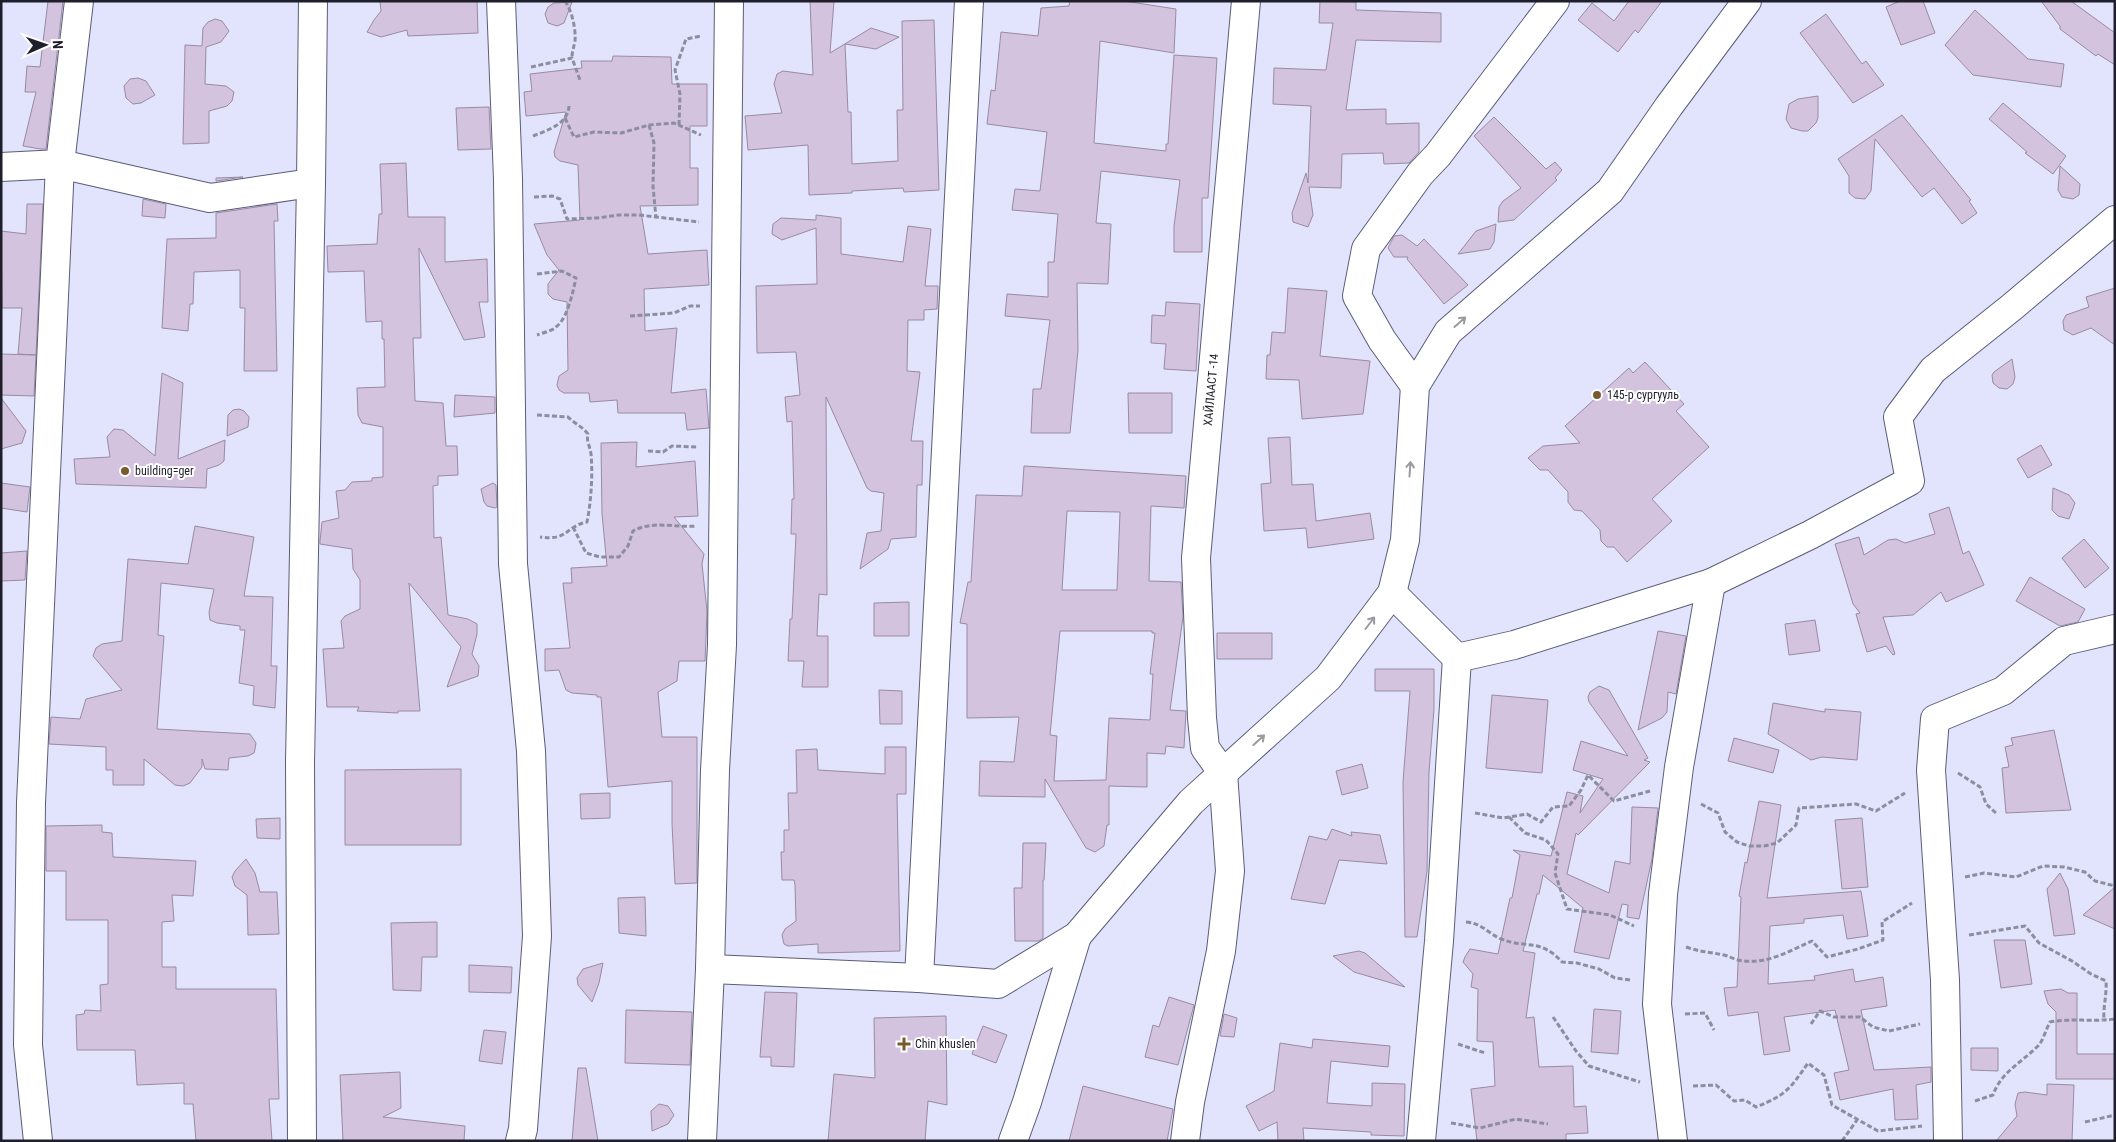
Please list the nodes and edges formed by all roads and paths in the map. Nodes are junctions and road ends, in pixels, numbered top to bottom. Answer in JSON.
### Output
{"nodes":[{"id":1,"x":79,"y":1,"type":"edge"},
{"id":2,"x":313,"y":1,"type":"edge"},
{"id":3,"x":501,"y":1,"type":"edge"},
{"id":4,"x":565,"y":1,"type":"edge"},
{"id":5,"x":729,"y":1,"type":"edge"},
{"id":6,"x":968,"y":1,"type":"edge"},
{"id":7,"x":1246,"y":1,"type":"edge"},
{"id":8,"x":1554,"y":1,"type":"edge"},
{"id":9,"x":1747,"y":1,"type":"edge"},
{"id":10,"x":682,"y":47,"type":"dead end"},
{"id":11,"x":572,"y":58,"type":"junction"},
{"id":12,"x":504,"y":74,"type":"junction"},
{"id":13,"x":580,"y":80,"type":"dead end"},
{"id":14,"x":569,"y":106,"type":"dead end"},
{"id":15,"x":566,"y":118,"type":"junction"},
{"id":16,"x":679,"y":124,"type":"junction"},
{"id":17,"x":649,"y":125,"type":"junction"},
{"id":18,"x":696,"y":133,"type":"dead end"},
{"id":19,"x":507,"y":146,"type":"junction"},
{"id":20,"x":60,"y":164,"type":"junction"},
{"id":21,"x":1,"y":166,"type":"edge"},
{"id":22,"x":311,"y":183,"type":"junction"},
{"id":23,"x":508,"y":202,"type":"junction"},
{"id":24,"x":656,"y":218,"type":"junction"},
{"id":25,"x":2115,"y":220,"type":"edge"},
{"id":26,"x":726,"y":227,"type":"junction"},
{"id":27,"x":509,"y":280,"type":"junction"},
{"id":28,"x":726,"y":307,"type":"junction"},
{"id":29,"x":630,"y":316,"type":"dead end"},
{"id":30,"x":510,"y":335,"type":"junction"},
{"id":31,"x":1415,"y":386,"type":"junction"},
{"id":32,"x":511,"y":412,"type":"junction"},
{"id":33,"x":724,"y":447,"type":"junction"},
{"id":34,"x":648,"y":451,"type":"dead end"},
{"id":35,"x":680,"y":526,"type":"dead end"},
{"id":36,"x":573,"y":527,"type":"junction"},
{"id":37,"x":513,"y":536,"type":"junction"},
{"id":38,"x":1711,"y":583,"type":"junction"},
{"id":39,"x":1392,"y":593,"type":"junction"},
{"id":40,"x":2115,"y":629,"type":"edge"},
{"id":41,"x":1457,"y":658,"type":"junction"},
{"id":42,"x":1931,"y":770,"type":"junction"},
{"id":43,"x":1223,"y":773,"type":"junction"},
{"id":44,"x":1676,"y":794,"type":"junction"},
{"id":45,"x":1997,"y":814,"type":"dead end"},
{"id":46,"x":1448,"y":815,"type":"junction"},
{"id":47,"x":1509,"y":817,"type":"junction"},
{"id":48,"x":1938,"y":878,"type":"junction"},
{"id":49,"x":2115,"y":886,"type":"edge"},
{"id":50,"x":1476,"y":923,"type":"dead end"},
{"id":51,"x":1077,"y":936,"type":"junction"},
{"id":52,"x":1660,"y":941,"type":"junction"},
{"id":53,"x":1942,"y":942,"type":"junction"},
{"id":54,"x":710,"y":969,"type":"junction"},
{"id":55,"x":920,"y":978,"type":"junction"},
{"id":56,"x":1658,"y":988,"type":"junction"},
{"id":57,"x":1553,"y":1017,"type":"dead end"},
{"id":58,"x":2115,"y":1019,"type":"edge"},
{"id":59,"x":1946,"y":1021,"type":"junction"},
{"id":60,"x":2104,"y":1021,"type":"junction"},
{"id":61,"x":1659,"y":1022,"type":"junction"},
{"id":62,"x":1811,"y":1024,"type":"dead end"},
{"id":63,"x":1714,"y":1030,"type":"dead end"},
{"id":64,"x":1666,"y":1088,"type":"junction"},
{"id":65,"x":1947,"y":1103,"type":"junction"},
{"id":66,"x":2115,"y":1115,"type":"edge"},
{"id":67,"x":1857,"y":1120,"type":"junction"},
{"id":68,"x":2085,"y":1122,"type":"dead end"},
{"id":69,"x":1548,"y":1124,"type":"dead end"},
{"id":70,"x":1422,"y":1129,"type":"edge"},
{"id":71,"x":38,"y":1141,"type":"edge"},
{"id":72,"x":302,"y":1141,"type":"edge"},
{"id":73,"x":520,"y":1141,"type":"edge"},
{"id":74,"x":702,"y":1141,"type":"edge"},
{"id":75,"x":1013,"y":1141,"type":"edge"},
{"id":76,"x":1185,"y":1141,"type":"edge"},
{"id":77,"x":1673,"y":1141,"type":"edge"},
{"id":78,"x":1842,"y":1141,"type":"edge"},
{"id":79,"x":1948,"y":1141,"type":"edge"}],
"edges":[{"from":1,"to":20,"type":"street"},
{"from":2,"to":22,"type":"street"},
{"from":3,"to":12,"type":"street"},
{"from":4,"to":11,"type":"path"},
{"from":5,"to":26,"type":"street"},
{"from":6,"to":55,"type":"street"},
{"from":7,"to":43,"type":"street","name":"ХАЙЛААСТ -14"},
{"from":8,"to":31,"type":"street"},
{"from":31,"to":9,"type":"street","one_way":true},
{"from":10,"to":16,"type":"path"},
{"from":11,"to":12,"type":"path"},
{"from":11,"to":13,"type":"path"},
{"from":12,"to":19,"type":"street"},
{"from":14,"to":15,"type":"path"},
{"from":15,"to":17,"type":"path"},
{"from":15,"to":19,"type":"path"},
{"from":16,"to":17,"type":"path"},
{"from":16,"to":18,"type":"path"},
{"from":17,"to":24,"type":"path"},
{"from":19,"to":23,"type":"street"},
{"from":20,"to":21,"type":"street"},
{"from":20,"to":22,"type":"street"},
{"from":20,"to":71,"type":"street"},
{"from":22,"to":72,"type":"street"},
{"from":23,"to":24,"type":"path"},
{"from":23,"to":27,"type":"street"},
{"from":24,"to":26,"type":"path"},
{"from":25,"to":38,"type":"street"},
{"from":26,"to":28,"type":"street"},
{"from":27,"to":30,"type":"street"},
{"from":27,"to":30,"type":"path"},
{"from":28,"to":29,"type":"path"},
{"from":28,"to":33,"type":"street"},
{"from":30,"to":32,"type":"street"},
{"from":39,"to":31,"type":"street","one_way":true},
{"from":32,"to":36,"type":"path"},
{"from":32,"to":37,"type":"street"},
{"from":33,"to":34,"type":"path"},
{"from":33,"to":54,"type":"street"},
{"from":35,"to":36,"type":"path"},
{"from":36,"to":37,"type":"path"},
{"from":37,"to":73,"type":"street"},
{"from":38,"to":41,"type":"street"},
{"from":38,"to":44,"type":"street"},
{"from":39,"to":41,"type":"street"},
{"from":43,"to":39,"type":"street","one_way":true},
{"from":40,"to":42,"type":"street"},
{"from":41,"to":46,"type":"street"},
{"from":42,"to":44,"type":"path"},
{"from":42,"to":45,"type":"path"},
{"from":42,"to":48,"type":"street"},
{"from":43,"to":51,"type":"street"},
{"from":43,"to":76,"type":"street"},
{"from":44,"to":47,"type":"path"},
{"from":44,"to":52,"type":"street"},
{"from":46,"to":47,"type":"path"},
{"from":46,"to":70,"type":"street"},
{"from":47,"to":52,"type":"path"},
{"from":48,"to":49,"type":"path"},
{"from":48,"to":52,"type":"path"},
{"from":48,"to":53,"type":"street"},
{"from":50,"to":56,"type":"path"},
{"from":51,"to":55,"type":"street"},
{"from":51,"to":75,"type":"street"},
{"from":52,"to":56,"type":"street"},
{"from":53,"to":59,"type":"street"},
{"from":53,"to":60,"type":"path"},
{"from":54,"to":55,"type":"street"},
{"from":54,"to":74,"type":"street"},
{"from":56,"to":61,"type":"street"},
{"from":57,"to":64,"type":"path"},
{"from":58,"to":60,"type":"path"},
{"from":59,"to":62,"type":"path"},
{"from":59,"to":65,"type":"street"},
{"from":60,"to":65,"type":"path"},
{"from":61,"to":63,"type":"path"},
{"from":61,"to":64,"type":"street"},
{"from":64,"to":67,"type":"path"},
{"from":64,"to":77,"type":"street"},
{"from":65,"to":67,"type":"path"},
{"from":65,"to":79,"type":"street"},
{"from":66,"to":68,"type":"path"},
{"from":67,"to":78,"type":"path"},
{"from":69,"to":70,"type":"path"}]}
